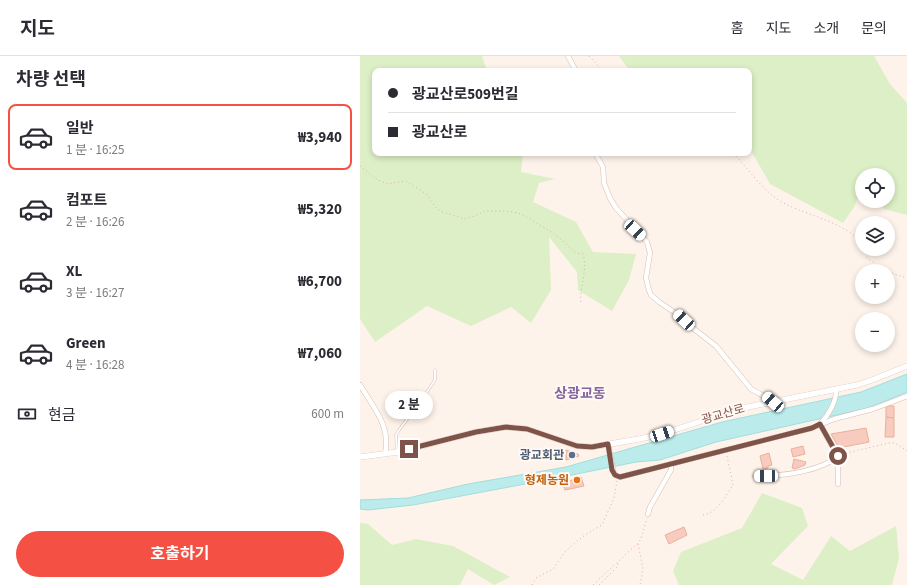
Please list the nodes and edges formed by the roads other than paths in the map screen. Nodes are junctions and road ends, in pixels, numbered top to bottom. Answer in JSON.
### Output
{"nodes":[{"id":1,"x":568,"y":56,"type":"edge"},
{"id":2,"x":574,"y":68,"type":"edge"},
{"id":3,"x":598,"y":156,"type":"edge"},
{"id":4,"x":907,"y":366,"type":"edge"},
{"id":5,"x":435,"y":370,"type":"dead end"},
{"id":6,"x":360,"y":385,"type":"edge"},
{"id":7,"x":837,"y":392,"type":"junction"},
{"id":8,"x":907,"y":396,"type":"edge"},
{"id":9,"x":773,"y":402,"type":"junction"},
{"id":10,"x":820,"y":424,"type":"junction"},
{"id":11,"x":608,"y":444,"type":"junction"},
{"id":12,"x":398,"y":452,"type":"junction"},
{"id":13,"x":385,"y":454,"type":"junction"},
{"id":14,"x":360,"y":457,"type":"edge"},
{"id":15,"x":838,"y":457,"type":"junction"},
{"id":16,"x":670,"y":464,"type":"junction"},
{"id":17,"x":755,"y":476,"type":"dead end"},
{"id":18,"x":838,"y":484,"type":"dead end"},
{"id":19,"x":648,"y":514,"type":"road end"}],
"edges":[{"from":1,"to":2,"type":"street"},
{"from":3,"to":9,"type":"street"},
{"from":4,"to":7,"type":"street","name":"광교산로"},
{"from":5,"to":12,"type":"lane"},
{"from":6,"to":13,"type":"street"},
{"from":7,"to":9,"type":"street","name":"광교산로"},
{"from":7,"to":10,"type":"street"},
{"from":8,"to":10,"type":"street"},
{"from":9,"to":11,"type":"street","name":"광교산로"},
{"from":10,"to":15,"type":"street"},
{"from":10,"to":16,"type":"street"},
{"from":11,"to":12,"type":"street","name":"광교산로"},
{"from":11,"to":16,"type":"street"},
{"from":12,"to":13,"type":"street","name":"광교산로"},
{"from":13,"to":14,"type":"street","name":"광교산로"},
{"from":15,"to":17,"type":"street"},
{"from":15,"to":18,"type":"street"},
{"from":16,"to":19,"type":"street"}]}
